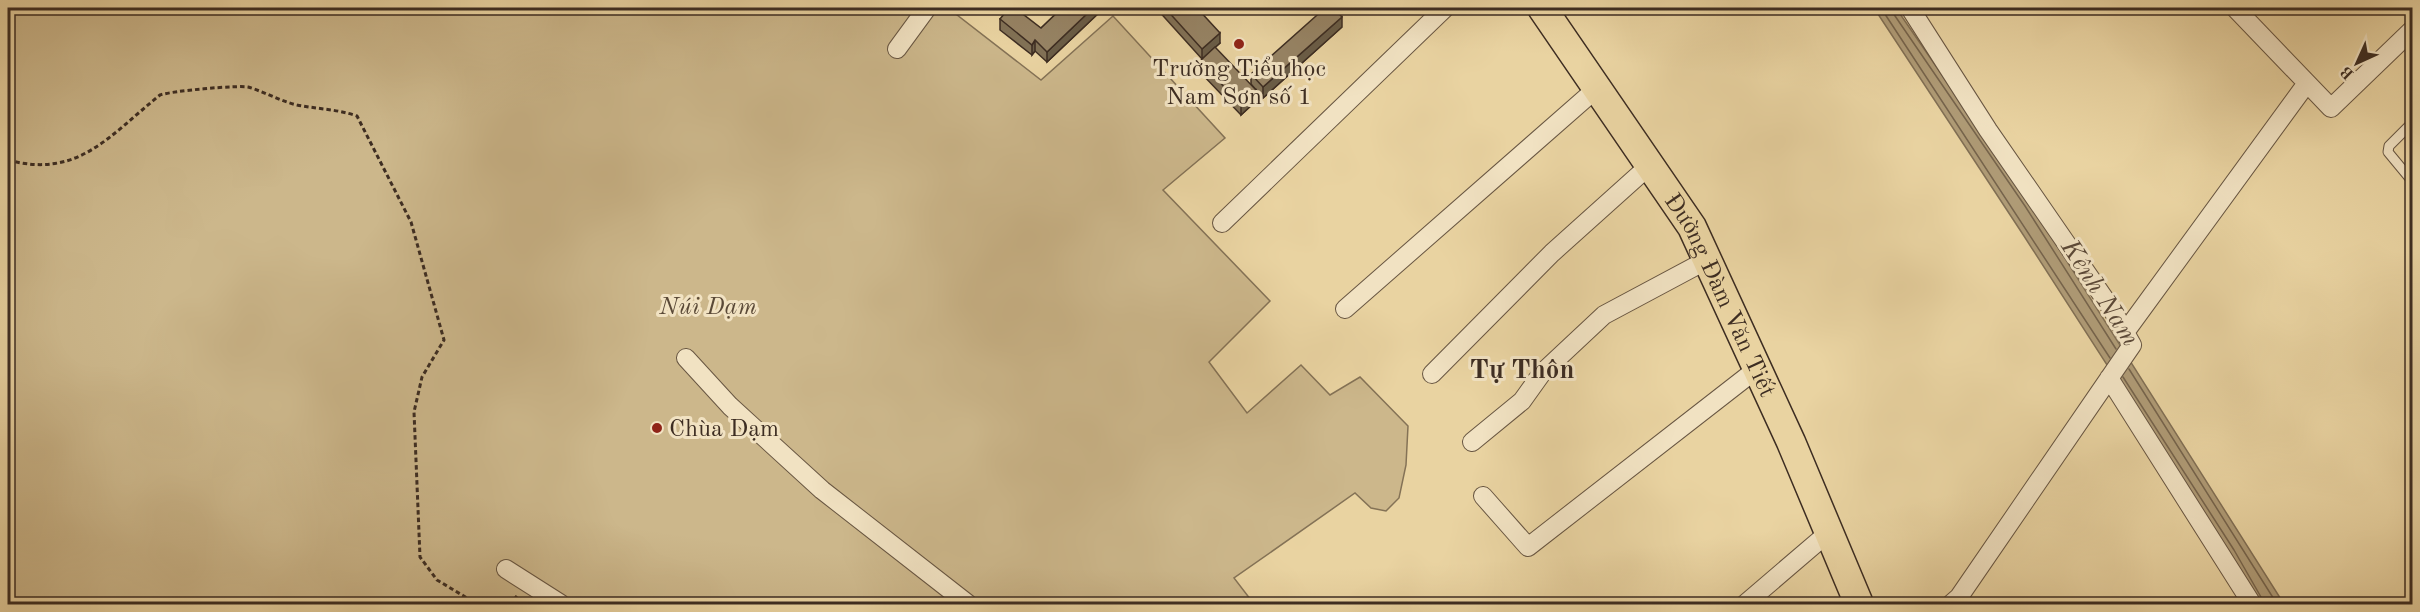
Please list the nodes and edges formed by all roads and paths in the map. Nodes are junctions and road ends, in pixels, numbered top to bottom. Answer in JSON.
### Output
{"nodes":[{"id":1,"x":927,"y":8,"type":"edge"},
{"id":2,"x":1445,"y":8,"type":"edge"},
{"id":3,"x":1542,"y":8,"type":"edge"},
{"id":4,"x":1910,"y":8,"type":"edge"},
{"id":5,"x":2235,"y":8,"type":"edge"},
{"id":6,"x":2412,"y":30,"type":"edge"},
{"id":7,"x":897,"y":49,"type":"dead end"},
{"id":8,"x":2307,"y":83,"type":"junction"},
{"id":9,"x":1596,"y":89,"type":"junction"},
{"id":10,"x":2412,"y":123,"type":"edge"},
{"id":11,"x":8,"y":160,"type":"edge"},
{"id":12,"x":1650,"y":165,"type":"junction"},
{"id":13,"x":2412,"y":181,"type":"edge"},
{"id":14,"x":1222,"y":223,"type":"dead end"},
{"id":15,"x":1707,"y":260,"type":"junction"},
{"id":16,"x":1345,"y":309,"type":"dead end"},
{"id":17,"x":2129,"y":338,"type":"junction"},
{"id":18,"x":686,"y":358,"type":"dead end"},
{"id":19,"x":1758,"y":368,"type":"junction"},
{"id":20,"x":1432,"y":374,"type":"dead end"},
{"id":21,"x":2109,"y":378,"type":"junction"},
{"id":22,"x":1472,"y":442,"type":"dead end"},
{"id":23,"x":1483,"y":496,"type":"dead end"},
{"id":24,"x":1828,"y":533,"type":"junction"},
{"id":25,"x":506,"y":569,"type":"dead end"},
{"id":26,"x":1958,"y":602,"type":"edge"},
{"id":27,"x":477,"y":604,"type":"edge"},
{"id":28,"x":561,"y":604,"type":"edge"},
{"id":29,"x":968,"y":604,"type":"edge"},
{"id":30,"x":1745,"y":604,"type":"edge"},
{"id":31,"x":1859,"y":604,"type":"edge"},
{"id":32,"x":2253,"y":604,"type":"edge"}],
"edges":[{"from":1,"to":7,"type":"street"},
{"from":2,"to":14,"type":"street"},
{"from":3,"to":9,"type":"main road","name":"Đường Đàm Văn Tiết"},
{"from":4,"to":17,"type":"street"},
{"from":5,"to":8,"type":"street"},
{"from":6,"to":8,"type":"street"},
{"from":8,"to":17,"type":"street"},
{"from":9,"to":12,"type":"main road","name":"Đường Đàm Văn Tiết"},
{"from":9,"to":16,"type":"street"},
{"from":10,"to":13,"type":"lane"},
{"from":11,"to":27,"type":"path"},
{"from":12,"to":15,"type":"main road","name":"Đường Đàm Văn Tiết"},
{"from":12,"to":20,"type":"street"},
{"from":15,"to":19,"type":"main road","name":"Đường Đàm Văn Tiết"},
{"from":15,"to":22,"type":"street"},
{"from":17,"to":21,"type":"street"},
{"from":18,"to":29,"type":"street"},
{"from":19,"to":23,"type":"street"},
{"from":19,"to":24,"type":"main road","name":"Đường Đàm Văn Tiết"},
{"from":21,"to":26,"type":"street"},
{"from":21,"to":32,"type":"street"},
{"from":24,"to":30,"type":"street"},
{"from":24,"to":31,"type":"main road","name":"Đường Đàm Văn Tiết"},
{"from":25,"to":28,"type":"street"}]}
